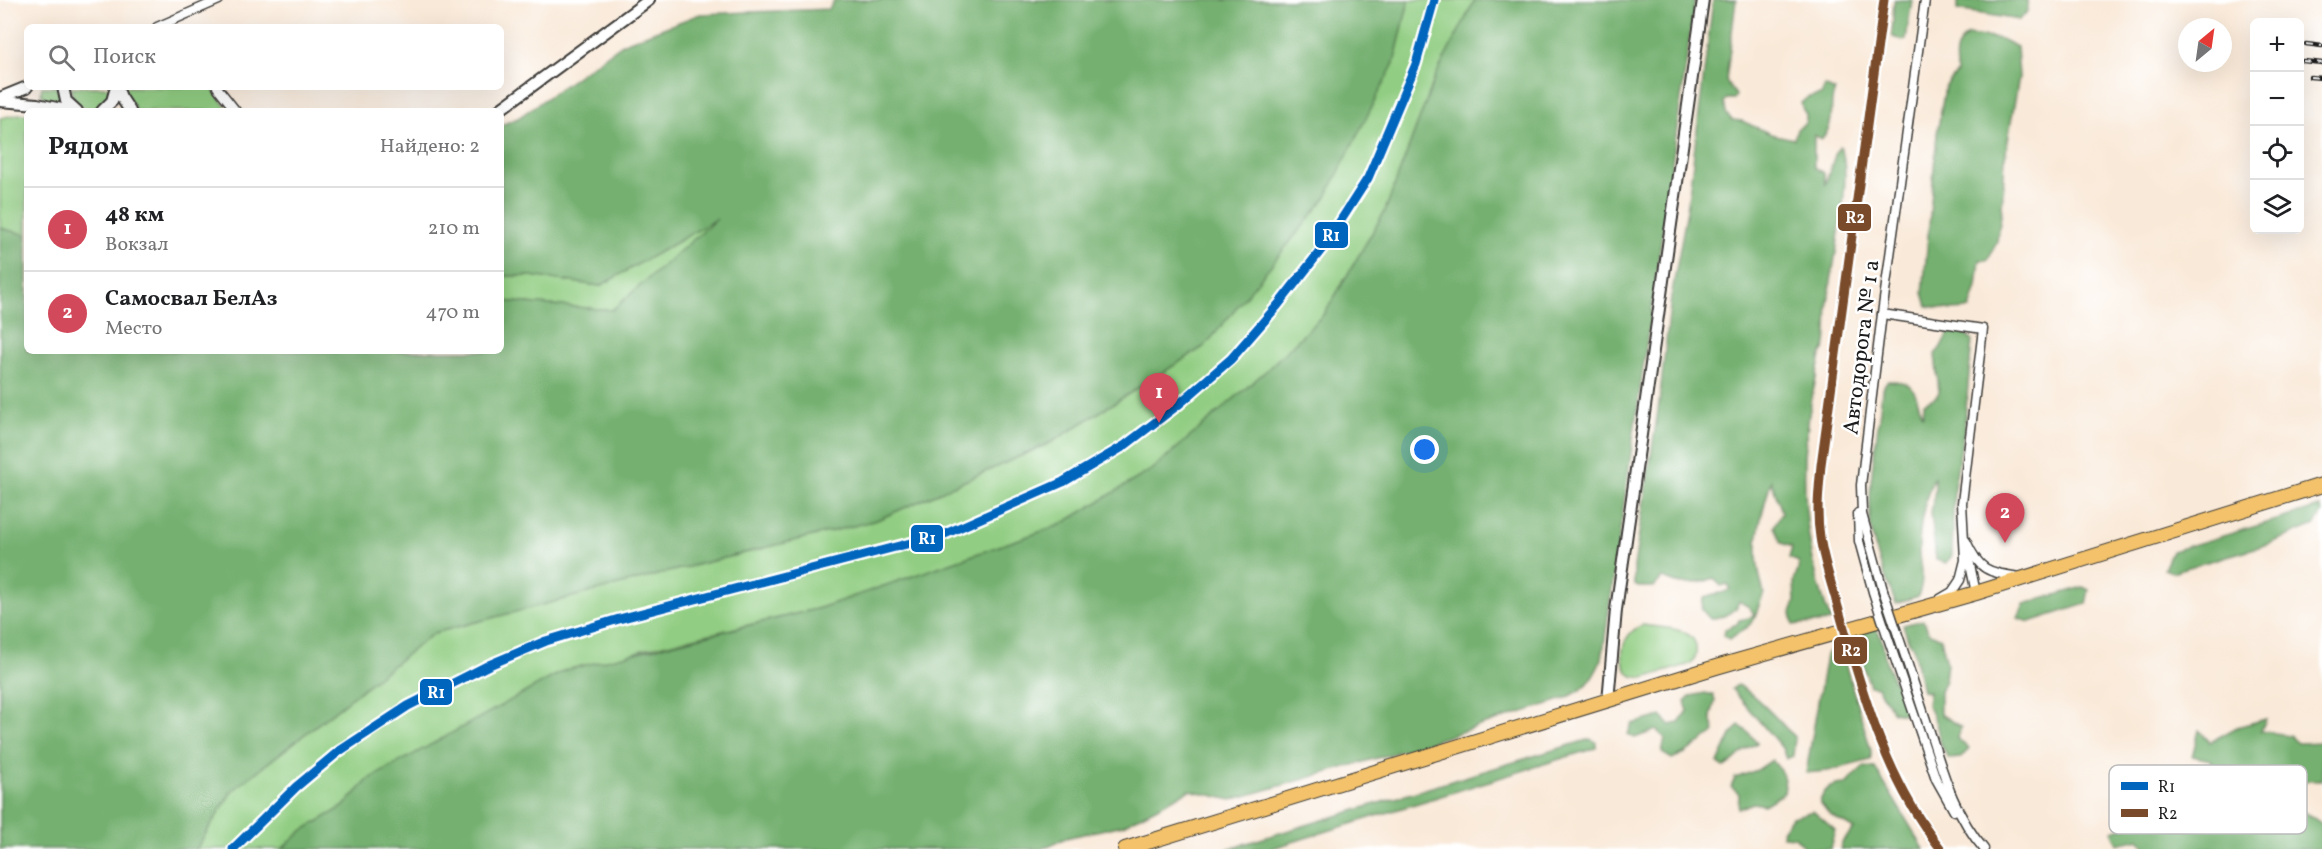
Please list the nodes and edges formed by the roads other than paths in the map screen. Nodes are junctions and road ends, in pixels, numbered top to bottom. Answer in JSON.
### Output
{"nodes":[{"id":1,"x":219,"y":0,"type":"edge"},
{"id":2,"x":649,"y":0,"type":"edge"},
{"id":3,"x":1703,"y":0,"type":"edge"},
{"id":4,"x":1925,"y":0,"type":"edge"},
{"id":5,"x":166,"y":24,"type":"edge"},
{"id":6,"x":24,"y":88,"type":"edge"},
{"id":7,"x":64,"y":90,"type":"edge"},
{"id":8,"x":115,"y":90,"type":"edge"},
{"id":9,"x":118,"y":90,"type":"edge"},
{"id":10,"x":219,"y":90,"type":"edge"},
{"id":11,"x":0,"y":99,"type":"edge"},
{"id":12,"x":58,"y":108,"type":"edge"},
{"id":13,"x":74,"y":108,"type":"edge"},
{"id":14,"x":105,"y":108,"type":"edge"},
{"id":15,"x":128,"y":108,"type":"edge"},
{"id":16,"x":234,"y":108,"type":"edge"},
{"id":17,"x":502,"y":108,"type":"edge"},
{"id":18,"x":1882,"y":314,"type":"junction"},
{"id":19,"x":1861,"y":484,"type":"junction"},
{"id":20,"x":2322,"y":485,"type":"edge"},
{"id":21,"x":1963,"y":535,"type":"junction"},
{"id":22,"x":2024,"y":578,"type":"junction"},
{"id":23,"x":1976,"y":593,"type":"junction"},
{"id":24,"x":1932,"y":605,"type":"junction"},
{"id":25,"x":1608,"y":701,"type":"junction"},
{"id":26,"x":1974,"y":838,"type":"junction"},
{"id":27,"x":1125,"y":849,"type":"edge"},
{"id":28,"x":1984,"y":849,"type":"edge"}],
"edges":[{"from":1,"to":5,"type":"street"},
{"from":2,"to":17,"type":"street"},
{"from":3,"to":25,"type":"street"},
{"from":4,"to":18,"type":"street","name":"Автодорога № 1 а"},
{"from":6,"to":11,"type":"street"},
{"from":7,"to":13,"type":"street"},
{"from":8,"to":14,"type":"street"},
{"from":9,"to":15,"type":"street"},
{"from":10,"to":16,"type":"street"},
{"from":11,"to":12,"type":"street"},
{"from":18,"to":19,"type":"street","name":"Автодорога № 1 а"},
{"from":18,"to":21,"type":"street"},
{"from":19,"to":26,"type":"street","name":"Автодорога № 1 а","bridge":true},
{"from":19,"to":26,"type":"street","bridge":true},
{"from":20,"to":22,"type":"highway"},
{"from":21,"to":22,"type":"street"},
{"from":21,"to":23,"type":"street"},
{"from":21,"to":24,"type":"street"},
{"from":22,"to":23,"type":"highway"},
{"from":23,"to":24,"type":"highway"},
{"from":24,"to":25,"type":"highway"},
{"from":25,"to":27,"type":"highway"},
{"from":26,"to":28,"type":"street"}]}
